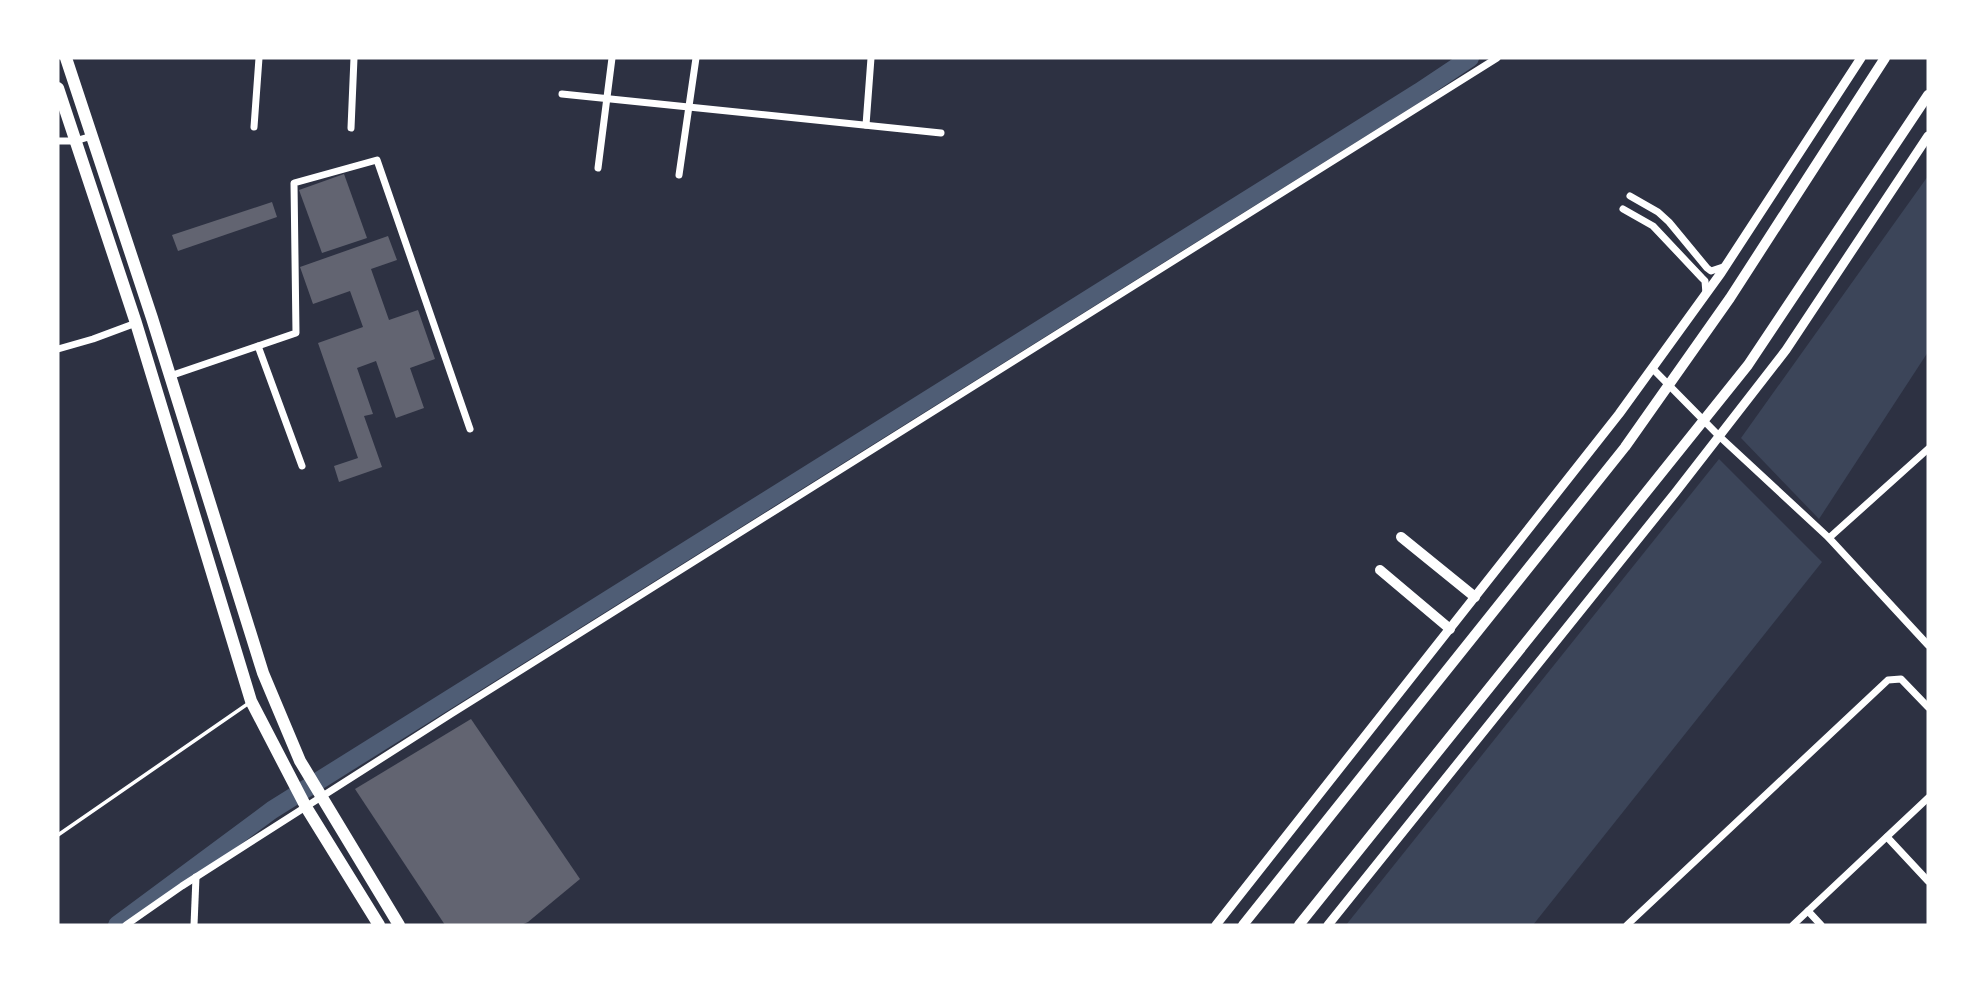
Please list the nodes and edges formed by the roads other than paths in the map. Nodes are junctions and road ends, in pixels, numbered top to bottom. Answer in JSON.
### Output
{"nodes":[{"id":1,"x":66,"y":58,"type":"edge"},
{"id":2,"x":259,"y":58,"type":"edge"},
{"id":3,"x":354,"y":58,"type":"edge"},
{"id":4,"x":612,"y":58,"type":"edge"},
{"id":5,"x":696,"y":58,"type":"edge"},
{"id":6,"x":871,"y":58,"type":"edge"},
{"id":7,"x":1497,"y":58,"type":"edge"},
{"id":8,"x":1861,"y":58,"type":"edge"},
{"id":9,"x":1885,"y":58,"type":"edge"},
{"id":10,"x":58,"y":88,"type":"edge"},
{"id":11,"x":562,"y":94,"type":"dead end"},
{"id":12,"x":1928,"y":95,"type":"edge"},
{"id":13,"x":608,"y":97,"type":"junction"},
{"id":14,"x":690,"y":106,"type":"junction"},
{"id":15,"x":866,"y":125,"type":"junction"},
{"id":16,"x":254,"y":127,"type":"dead end"},
{"id":17,"x":351,"y":128,"type":"dead end"},
{"id":18,"x":941,"y":133,"type":"dead end"},
{"id":19,"x":92,"y":136,"type":"junction"},
{"id":20,"x":1928,"y":136,"type":"edge"},
{"id":21,"x":58,"y":141,"type":"edge"},
{"id":22,"x":75,"y":141,"type":"junction"},
{"id":23,"x":598,"y":168,"type":"dead end"},
{"id":24,"x":679,"y":175,"type":"dead end"},
{"id":25,"x":1630,"y":196,"type":"dead end"},
{"id":26,"x":1623,"y":209,"type":"dead end"},
{"id":27,"x":1726,"y":266,"type":"junction"},
{"id":28,"x":1706,"y":295,"type":"junction"},
{"id":29,"x":136,"y":323,"type":"junction"},
{"id":30,"x":258,"y":346,"type":"junction"},
{"id":31,"x":58,"y":349,"type":"edge"},
{"id":32,"x":1653,"y":368,"type":"junction"},
{"id":33,"x":170,"y":376,"type":"junction"},
{"id":34,"x":1670,"y":383,"type":"junction"},
{"id":35,"x":1704,"y":420,"type":"junction"},
{"id":36,"x":470,"y":429,"type":"dead end"},
{"id":37,"x":1719,"y":436,"type":"junction"},
{"id":38,"x":1928,"y":449,"type":"edge"},
{"id":39,"x":302,"y":466,"type":"dead end"},
{"id":40,"x":1401,"y":537,"type":"dead end"},
{"id":41,"x":1829,"y":538,"type":"junction"},
{"id":42,"x":1380,"y":570,"type":"dead end"},
{"id":43,"x":1475,"y":597,"type":"junction"},
{"id":44,"x":1450,"y":629,"type":"junction"},
{"id":45,"x":1928,"y":645,"type":"edge"},
{"id":46,"x":251,"y":701,"type":"junction"},
{"id":47,"x":1928,"y":707,"type":"edge"},
{"id":48,"x":281,"y":716,"type":"junction"},
{"id":49,"x":263,"y":726,"type":"junction"},
{"id":50,"x":318,"y":794,"type":"junction"},
{"id":51,"x":1928,"y":798,"type":"edge"},
{"id":52,"x":304,"y":802,"type":"junction"},
{"id":53,"x":58,"y":835,"type":"edge"},
{"id":54,"x":1887,"y":837,"type":"junction"},
{"id":55,"x":196,"y":877,"type":"junction"},
{"id":56,"x":1928,"y":881,"type":"edge"},
{"id":57,"x":1808,"y":911,"type":"junction"},
{"id":58,"x":126,"y":925,"type":"edge"},
{"id":59,"x":194,"y":925,"type":"edge"},
{"id":60,"x":379,"y":925,"type":"edge"},
{"id":61,"x":399,"y":925,"type":"edge"},
{"id":62,"x":1216,"y":925,"type":"edge"},
{"id":63,"x":1243,"y":925,"type":"edge"},
{"id":64,"x":1299,"y":925,"type":"edge"},
{"id":65,"x":1328,"y":925,"type":"edge"},
{"id":66,"x":1627,"y":925,"type":"edge"},
{"id":67,"x":1793,"y":925,"type":"edge"},
{"id":68,"x":1821,"y":925,"type":"edge"}],
"edges":[{"from":1,"to":19,"type":"main road"},
{"from":2,"to":16,"type":"street"},
{"from":3,"to":17,"type":"street"},
{"from":4,"to":13,"type":"street"},
{"from":5,"to":14,"type":"street"},
{"from":6,"to":15,"type":"street"},
{"from":7,"to":50,"type":"street"},
{"from":8,"to":27,"type":"street"},
{"from":9,"to":34,"type":"main road"},
{"from":10,"to":22,"type":"main road"},
{"from":11,"to":13,"type":"street"},
{"from":12,"to":35,"type":"main road"},
{"from":13,"to":14,"type":"street"},
{"from":13,"to":23,"type":"street"},
{"from":14,"to":15,"type":"street"},
{"from":14,"to":24,"type":"street"},
{"from":15,"to":18,"type":"street"},
{"from":19,"to":22,"type":"street"},
{"from":19,"to":33,"type":"main road"},
{"from":20,"to":37,"type":"street"},
{"from":21,"to":22,"type":"street"},
{"from":22,"to":29,"type":"main road"},
{"from":25,"to":27,"type":"street"},
{"from":26,"to":28,"type":"street"},
{"from":27,"to":28,"type":"street"},
{"from":28,"to":32,"type":"street"},
{"from":29,"to":31,"type":"street"},
{"from":29,"to":46,"type":"main road"},
{"from":30,"to":33,"type":"street"},
{"from":30,"to":36,"type":"street"},
{"from":30,"to":39,"type":"street"},
{"from":32,"to":34,"type":"street"},
{"from":32,"to":43,"type":"street"},
{"from":33,"to":48,"type":"main road"},
{"from":34,"to":35,"type":"street"},
{"from":34,"to":63,"type":"main road"},
{"from":35,"to":37,"type":"street"},
{"from":35,"to":64,"type":"main road"},
{"from":37,"to":41,"type":"street"},
{"from":37,"to":65,"type":"street"},
{"from":38,"to":41,"type":"street"},
{"from":40,"to":43,"type":"main road"},
{"from":41,"to":45,"type":"street"},
{"from":42,"to":44,"type":"main road"},
{"from":43,"to":44,"type":"street"},
{"from":44,"to":62,"type":"street"},
{"from":46,"to":49,"type":"main road"},
{"from":46,"to":53,"type":"lane"},
{"from":47,"to":66,"type":"street"},
{"from":48,"to":49,"type":"main road"},
{"from":48,"to":50,"type":"main road"},
{"from":49,"to":52,"type":"main road"},
{"from":50,"to":52,"type":"street"},
{"from":50,"to":61,"type":"main road"},
{"from":51,"to":54,"type":"street"},
{"from":52,"to":55,"type":"street"},
{"from":52,"to":60,"type":"main road"},
{"from":54,"to":56,"type":"street"},
{"from":54,"to":57,"type":"street"},
{"from":55,"to":58,"type":"street"},
{"from":55,"to":59,"type":"street"},
{"from":57,"to":67,"type":"street"},
{"from":57,"to":68,"type":"street"}]}
